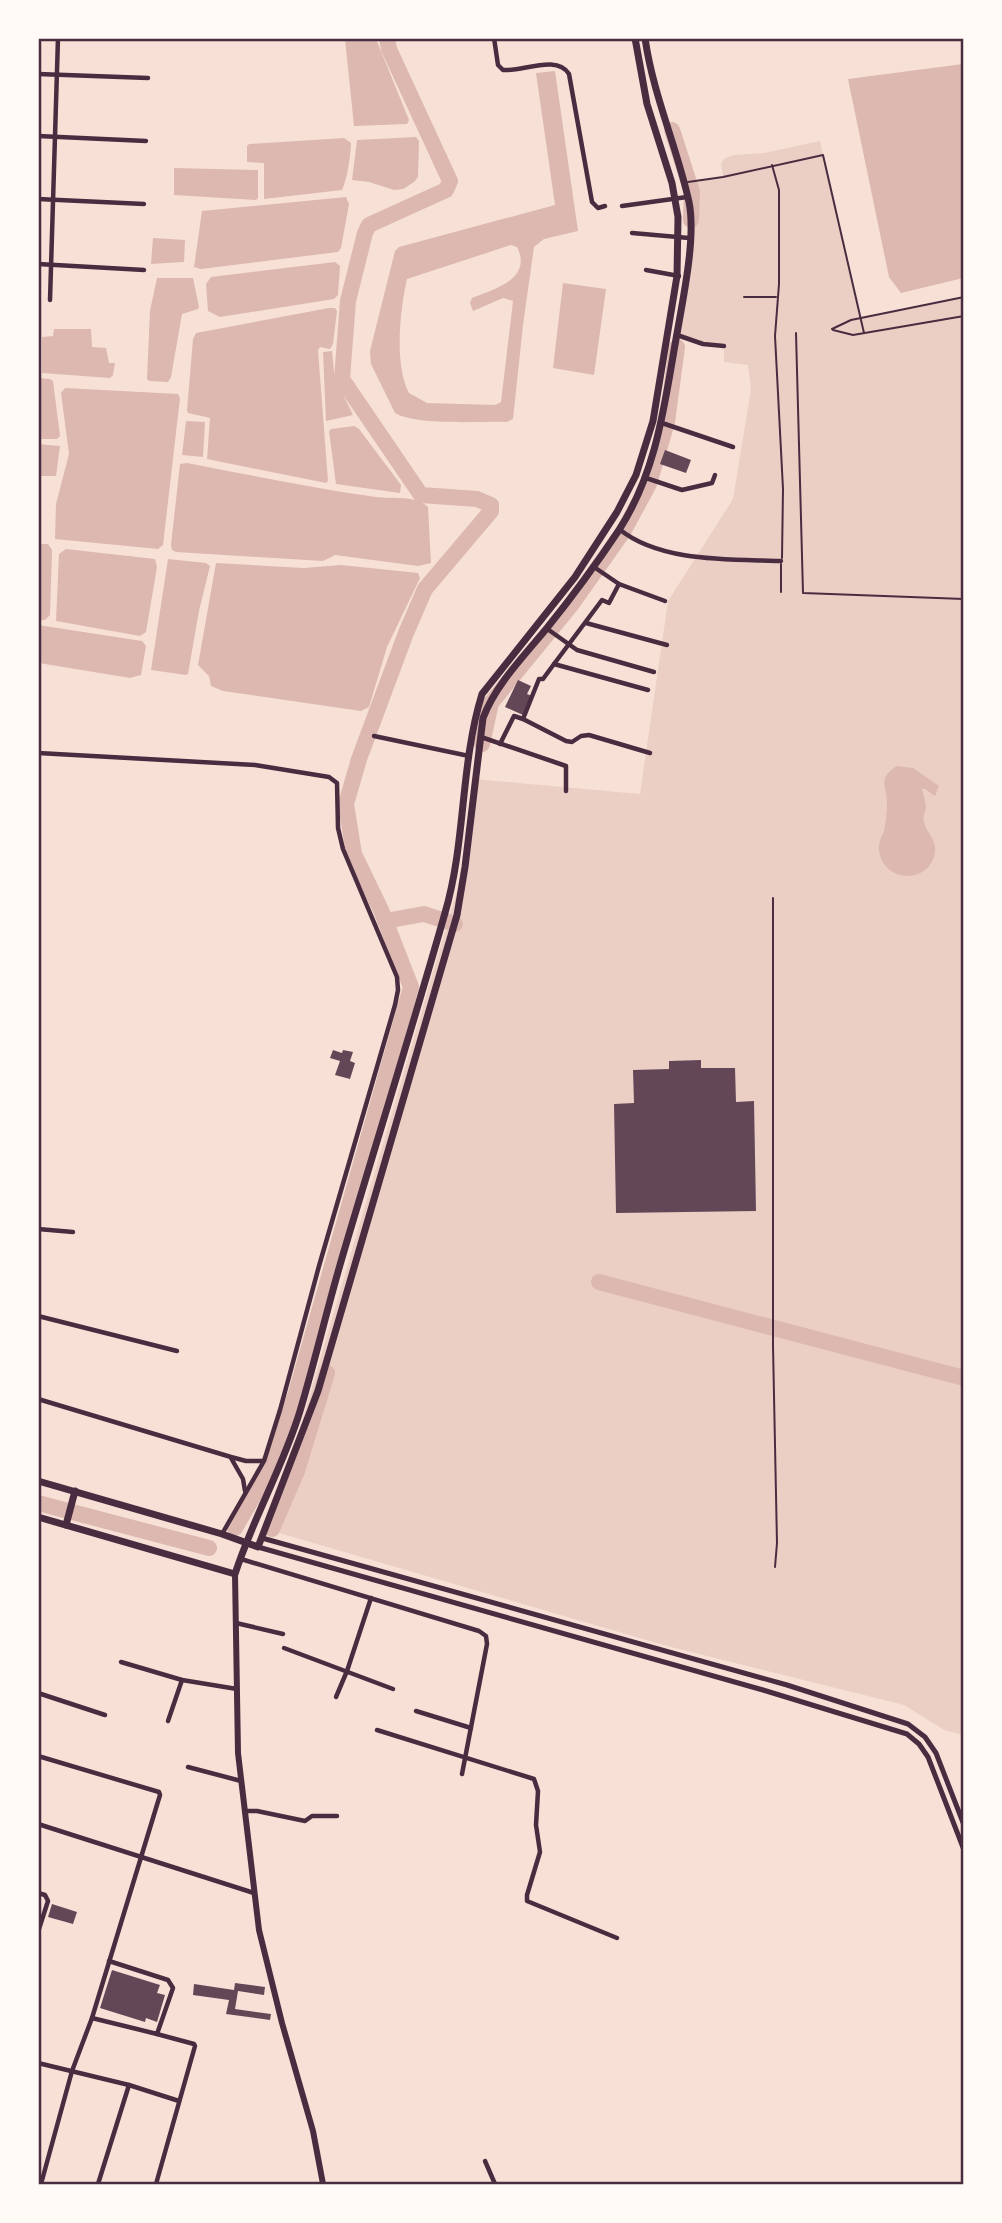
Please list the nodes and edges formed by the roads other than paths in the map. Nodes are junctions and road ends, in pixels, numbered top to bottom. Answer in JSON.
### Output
{"nodes":[{"id":1,"x":58,"y":38,"type":"edge"},
{"id":2,"x":494,"y":38,"type":"edge"},
{"id":3,"x":635,"y":38,"type":"edge"},
{"id":4,"x":645,"y":38,"type":"edge"},
{"id":5,"x":38,"y":74,"type":"edge"},
{"id":6,"x":56,"y":75,"type":"junction"},
{"id":7,"x":148,"y":78,"type":"dead end"},
{"id":8,"x":38,"y":135,"type":"edge"},
{"id":9,"x":56,"y":136,"type":"junction"},
{"id":10,"x":146,"y":141,"type":"dead end"},
{"id":11,"x":772,"y":166,"type":"junction"},
{"id":12,"x":688,"y":183,"type":"junction"},
{"id":13,"x":687,"y":197,"type":"junction"},
{"id":14,"x":38,"y":199,"type":"edge"},
{"id":15,"x":53,"y":199,"type":"junction"},
{"id":16,"x":675,"y":199,"type":"junction"},
{"id":17,"x":144,"y":204,"type":"dead end"},
{"id":18,"x":605,"y":206,"type":"dead end"},
{"id":19,"x":622,"y":206,"type":"dead end"},
{"id":20,"x":632,"y":233,"type":"dead end"},
{"id":21,"x":690,"y":238,"type":"junction"},
{"id":22,"x":678,"y":239,"type":"junction"},
{"id":23,"x":38,"y":264,"type":"edge"},
{"id":24,"x":51,"y":265,"type":"junction"},
{"id":25,"x":144,"y":270,"type":"dead end"},
{"id":26,"x":646,"y":270,"type":"dead end"},
{"id":27,"x":677,"y":276,"type":"junction"},
{"id":28,"x":686,"y":277,"type":"junction"},
{"id":29,"x":744,"y":297,"type":"dead end"},
{"id":30,"x":777,"y":297,"type":"junction"},
{"id":31,"x":964,"y":297,"type":"edge"},
{"id":32,"x":50,"y":300,"type":"dead end"},
{"id":33,"x":964,"y":316,"type":"edge"},
{"id":34,"x":860,"y":318,"type":"junction"},
{"id":35,"x":667,"y":333,"type":"junction"},
{"id":36,"x":796,"y":333,"type":"dead end"},
{"id":37,"x":864,"y":333,"type":"junction"},
{"id":38,"x":678,"y":335,"type":"junction"},
{"id":39,"x":724,"y":346,"type":"dead end"},
{"id":40,"x":660,"y":380,"type":"junction"},
{"id":41,"x":670,"y":380,"type":"junction"},
{"id":42,"x":653,"y":421,"type":"junction"},
{"id":43,"x":664,"y":423,"type":"junction"},
{"id":44,"x":733,"y":447,"type":"dead end"},
{"id":45,"x":636,"y":475,"type":"junction"},
{"id":46,"x":715,"y":475,"type":"dead end"},
{"id":47,"x":648,"y":479,"type":"junction"},
{"id":48,"x":617,"y":512,"type":"junction"},
{"id":49,"x":626,"y":517,"type":"junction"},
{"id":50,"x":623,"y":532,"type":"junction"},
{"id":51,"x":585,"y":561,"type":"junction"},
{"id":52,"x":782,"y":561,"type":"junction"},
{"id":53,"x":594,"y":568,"type":"junction"},
{"id":54,"x":619,"y":584,"type":"junction"},
{"id":55,"x":781,"y":592,"type":"dead end"},
{"id":56,"x":964,"y":599,"type":"edge"},
{"id":57,"x":665,"y":601,"type":"dead end"},
{"id":58,"x":586,"y":623,"type":"junction"},
{"id":59,"x":548,"y":630,"type":"junction"},
{"id":60,"x":667,"y":645,"type":"dead end"},
{"id":61,"x":569,"y":646,"type":"junction"},
{"id":62,"x":554,"y":664,"type":"junction"},
{"id":63,"x":654,"y":672,"type":"dead end"},
{"id":64,"x":648,"y":690,"type":"dead end"},
{"id":65,"x":479,"y":717,"type":"junction"},
{"id":66,"x":523,"y":719,"type":"junction"},
{"id":67,"x":374,"y":736,"type":"dead end"},
{"id":68,"x":483,"y":738,"type":"junction"},
{"id":69,"x":500,"y":744,"type":"junction"},
{"id":70,"x":38,"y":753,"type":"edge"},
{"id":71,"x":650,"y":753,"type":"dead end"},
{"id":72,"x":469,"y":756,"type":"junction"},
{"id":73,"x":566,"y":791,"type":"dead end"},
{"id":74,"x":773,"y":898,"type":"dead end"},
{"id":75,"x":434,"y":950,"type":"junction"},
{"id":76,"x":445,"y":952,"type":"junction"},
{"id":77,"x":38,"y":1229,"type":"edge"},
{"id":78,"x":73,"y":1232,"type":"dead end"},
{"id":79,"x":331,"y":1294,"type":"junction"},
{"id":80,"x":345,"y":1298,"type":"junction"},
{"id":81,"x":38,"y":1316,"type":"edge"},
{"id":82,"x":177,"y":1351,"type":"dead end"},
{"id":83,"x":38,"y":1399,"type":"edge"},
{"id":84,"x":230,"y":1457,"type":"junction"},
{"id":85,"x":264,"y":1461,"type":"junction"},
{"id":86,"x":38,"y":1480,"type":"edge"},
{"id":87,"x":245,"y":1491,"type":"junction"},
{"id":88,"x":74,"y":1492,"type":"junction"},
{"id":89,"x":38,"y":1517,"type":"edge"},
{"id":90,"x":66,"y":1524,"type":"junction"},
{"id":91,"x":222,"y":1534,"type":"junction"},
{"id":92,"x":250,"y":1534,"type":"junction"},
{"id":93,"x":261,"y":1538,"type":"junction"},
{"id":94,"x":246,"y":1544,"type":"junction"},
{"id":95,"x":258,"y":1547,"type":"junction"},
{"id":96,"x":240,"y":1559,"type":"junction"},
{"id":97,"x":775,"y":1567,"type":"dead end"},
{"id":98,"x":235,"y":1574,"type":"junction"},
{"id":99,"x":370,"y":1598,"type":"junction"},
{"id":100,"x":236,"y":1623,"type":"junction"},
{"id":101,"x":283,"y":1634,"type":"dead end"},
{"id":102,"x":284,"y":1648,"type":"dead end"},
{"id":103,"x":121,"y":1662,"type":"dead end"},
{"id":104,"x":347,"y":1671,"type":"junction"},
{"id":105,"x":182,"y":1680,"type":"junction"},
{"id":106,"x":237,"y":1689,"type":"junction"},
{"id":107,"x":394,"y":1689,"type":"dead end"},
{"id":108,"x":38,"y":1693,"type":"edge"},
{"id":109,"x":336,"y":1698,"type":"dead end"},
{"id":110,"x":416,"y":1711,"type":"dead end"},
{"id":111,"x":104,"y":1715,"type":"dead end"},
{"id":112,"x":168,"y":1721,"type":"dead end"},
{"id":113,"x":471,"y":1728,"type":"junction"},
{"id":114,"x":377,"y":1730,"type":"dead end"},
{"id":115,"x":38,"y":1756,"type":"edge"},
{"id":116,"x":466,"y":1756,"type":"junction"},
{"id":117,"x":188,"y":1767,"type":"dead end"},
{"id":118,"x":462,"y":1774,"type":"dead end"},
{"id":119,"x":242,"y":1782,"type":"junction"},
{"id":120,"x":246,"y":1811,"type":"junction"},
{"id":121,"x":337,"y":1816,"type":"dead end"},
{"id":122,"x":38,"y":1825,"type":"edge"},
{"id":123,"x":964,"y":1825,"type":"edge"},
{"id":124,"x":964,"y":1850,"type":"edge"},
{"id":125,"x":142,"y":1858,"type":"junction"},
{"id":126,"x":38,"y":1893,"type":"edge"},
{"id":127,"x":255,"y":1893,"type":"junction"},
{"id":128,"x":38,"y":1932,"type":"edge"},
{"id":129,"x":617,"y":1938,"type":"dead end"},
{"id":130,"x":109,"y":1961,"type":"junction"},
{"id":131,"x":92,"y":2018,"type":"junction"},
{"id":132,"x":157,"y":2034,"type":"junction"},
{"id":133,"x":38,"y":2063,"type":"edge"},
{"id":134,"x":72,"y":2071,"type":"junction"},
{"id":135,"x":129,"y":2085,"type":"junction"},
{"id":136,"x":179,"y":2101,"type":"junction"},
{"id":137,"x":485,"y":2161,"type":"dead end"},
{"id":138,"x":41,"y":2185,"type":"edge"},
{"id":139,"x":99,"y":2185,"type":"edge"},
{"id":140,"x":156,"y":2185,"type":"edge"},
{"id":141,"x":323,"y":2185,"type":"edge"},
{"id":142,"x":495,"y":2185,"type":"edge"}],
"edges":[{"from":1,"to":6,"type":"street"},
{"from":2,"to":18,"type":"street"},
{"from":3,"to":16,"type":"main road"},
{"from":4,"to":12,"type":"main road"},
{"from":5,"to":6,"type":"street"},
{"from":6,"to":7,"type":"street"},
{"from":6,"to":9,"type":"street"},
{"from":8,"to":9,"type":"street"},
{"from":9,"to":10,"type":"street"},
{"from":9,"to":15,"type":"street"},
{"from":11,"to":12,"type":"lane"},
{"from":11,"to":30,"type":"lane"},
{"from":11,"to":34,"type":"lane"},
{"from":12,"to":13,"type":"main road"},
{"from":13,"to":16,"type":"street"},
{"from":13,"to":21,"type":"main road"},
{"from":14,"to":15,"type":"street"},
{"from":15,"to":17,"type":"street"},
{"from":15,"to":24,"type":"street"},
{"from":16,"to":19,"type":"street"},
{"from":16,"to":22,"type":"main road"},
{"from":20,"to":22,"type":"street"},
{"from":21,"to":22,"type":"street"},
{"from":21,"to":28,"type":"main road"},
{"from":22,"to":27,"type":"main road"},
{"from":23,"to":24,"type":"street"},
{"from":24,"to":25,"type":"street"},
{"from":24,"to":32,"type":"street"},
{"from":26,"to":27,"type":"street"},
{"from":27,"to":28,"type":"street"},
{"from":27,"to":35,"type":"main road"},
{"from":28,"to":38,"type":"main road"},
{"from":29,"to":30,"type":"lane"},
{"from":30,"to":52,"type":"lane"},
{"from":31,"to":34,"type":"lane"},
{"from":33,"to":37,"type":"lane"},
{"from":34,"to":37,"type":"lane"},
{"from":34,"to":37,"type":"lane"},
{"from":35,"to":38,"type":"main road"},
{"from":35,"to":40,"type":"main road"},
{"from":36,"to":56,"type":"lane"},
{"from":38,"to":39,"type":"street"},
{"from":38,"to":41,"type":"main road"},
{"from":40,"to":41,"type":"main road"},
{"from":40,"to":42,"type":"main road"},
{"from":41,"to":43,"type":"main road"},
{"from":42,"to":43,"type":"main road"},
{"from":42,"to":45,"type":"main road"},
{"from":43,"to":44,"type":"street"},
{"from":43,"to":47,"type":"main road"},
{"from":45,"to":47,"type":"main road"},
{"from":45,"to":48,"type":"main road"},
{"from":46,"to":47,"type":"street"},
{"from":47,"to":49,"type":"main road"},
{"from":48,"to":49,"type":"main road"},
{"from":48,"to":51,"type":"main road"},
{"from":49,"to":50,"type":"main road"},
{"from":50,"to":52,"type":"street"},
{"from":50,"to":53,"type":"main road"},
{"from":51,"to":53,"type":"main road"},
{"from":51,"to":65,"type":"main road"},
{"from":52,"to":55,"type":"lane"},
{"from":53,"to":54,"type":"street"},
{"from":53,"to":59,"type":"main road"},
{"from":54,"to":57,"type":"street"},
{"from":54,"to":58,"type":"street"},
{"from":58,"to":60,"type":"street"},
{"from":58,"to":61,"type":"street"},
{"from":59,"to":61,"type":"street"},
{"from":59,"to":65,"type":"main road"},
{"from":61,"to":62,"type":"street"},
{"from":61,"to":63,"type":"street"},
{"from":62,"to":64,"type":"street"},
{"from":62,"to":66,"type":"street"},
{"from":65,"to":68,"type":"main road"},
{"from":65,"to":72,"type":"main road"},
{"from":66,"to":69,"type":"street"},
{"from":66,"to":71,"type":"street"},
{"from":67,"to":72,"type":"street"},
{"from":68,"to":69,"type":"street"},
{"from":68,"to":76,"type":"main road"},
{"from":69,"to":73,"type":"street"},
{"from":70,"to":85,"type":"street"},
{"from":72,"to":75,"type":"main road"},
{"from":74,"to":97,"type":"lane"},
{"from":75,"to":76,"type":"main road"},
{"from":75,"to":79,"type":"main road"},
{"from":76,"to":80,"type":"main road"},
{"from":77,"to":78,"type":"street"},
{"from":79,"to":80,"type":"main road"},
{"from":79,"to":92,"type":"main road"},
{"from":80,"to":93,"type":"main road"},
{"from":81,"to":82,"type":"street"},
{"from":83,"to":84,"type":"street"},
{"from":84,"to":85,"type":"street"},
{"from":84,"to":87,"type":"street"},
{"from":85,"to":87,"type":"street"},
{"from":86,"to":88,"type":"main road"},
{"from":87,"to":91,"type":"street"},
{"from":88,"to":90,"type":"main road"},
{"from":88,"to":91,"type":"main road"},
{"from":89,"to":90,"type":"main road"},
{"from":90,"to":98,"type":"main road"},
{"from":91,"to":94,"type":"main road"},
{"from":92,"to":93,"type":"main road"},
{"from":92,"to":94,"type":"main road"},
{"from":93,"to":95,"type":"main road"},
{"from":93,"to":123,"type":"street"},
{"from":94,"to":95,"type":"main road"},
{"from":94,"to":96,"type":"main road"},
{"from":95,"to":124,"type":"street"},
{"from":96,"to":98,"type":"main road"},
{"from":96,"to":99,"type":"street"},
{"from":98,"to":100,"type":"main road"},
{"from":99,"to":104,"type":"street"},
{"from":99,"to":113,"type":"street"},
{"from":100,"to":101,"type":"street"},
{"from":100,"to":106,"type":"main road"},
{"from":102,"to":104,"type":"street"},
{"from":103,"to":105,"type":"street"},
{"from":104,"to":107,"type":"street"},
{"from":104,"to":109,"type":"street"},
{"from":105,"to":106,"type":"street"},
{"from":105,"to":112,"type":"street"},
{"from":106,"to":119,"type":"main road"},
{"from":108,"to":111,"type":"street"},
{"from":110,"to":113,"type":"street"},
{"from":113,"to":116,"type":"street"},
{"from":114,"to":116,"type":"street"},
{"from":115,"to":125,"type":"street"},
{"from":116,"to":118,"type":"street"},
{"from":116,"to":129,"type":"street"},
{"from":117,"to":119,"type":"street"},
{"from":119,"to":120,"type":"main road"},
{"from":120,"to":121,"type":"street"},
{"from":120,"to":127,"type":"main road"},
{"from":122,"to":125,"type":"street"},
{"from":125,"to":127,"type":"street"},
{"from":125,"to":130,"type":"street"},
{"from":126,"to":128,"type":"street"},
{"from":127,"to":141,"type":"main road"},
{"from":130,"to":131,"type":"street"},
{"from":130,"to":132,"type":"street"},
{"from":131,"to":132,"type":"street"},
{"from":131,"to":134,"type":"street"},
{"from":132,"to":136,"type":"street"},
{"from":133,"to":134,"type":"street"},
{"from":134,"to":135,"type":"street"},
{"from":134,"to":138,"type":"street"},
{"from":135,"to":136,"type":"street"},
{"from":135,"to":139,"type":"street"},
{"from":136,"to":140,"type":"street"},
{"from":137,"to":142,"type":"street"}]}
